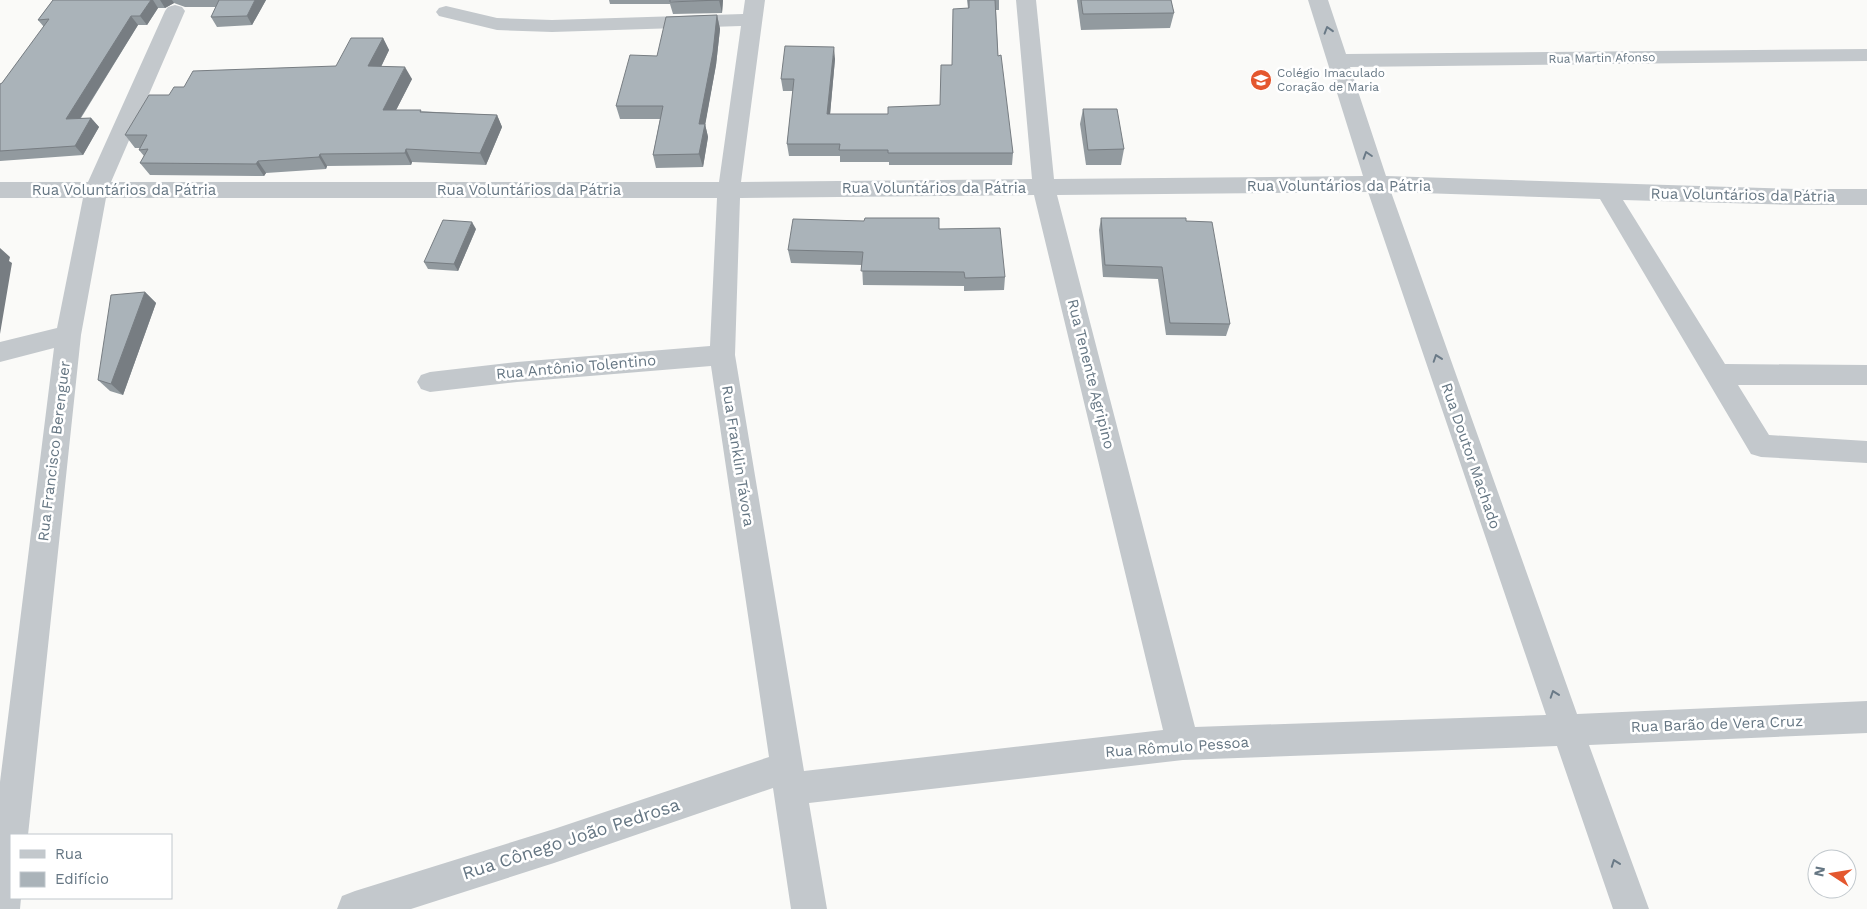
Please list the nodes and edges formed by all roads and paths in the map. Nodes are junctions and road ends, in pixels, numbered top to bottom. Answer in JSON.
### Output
{"nodes":[{"id":1,"x":1026,"y":0,"type":"edge"},
{"id":2,"x":1318,"y":0,"type":"edge"},
{"id":3,"x":753,"y":10,"type":"edge"},
{"id":4,"x":174,"y":11,"type":"dead end"},
{"id":5,"x":446,"y":12,"type":"dead end"},
{"id":6,"x":1867,"y":55,"type":"edge"},
{"id":7,"x":1337,"y":61,"type":"junction"},
{"id":8,"x":1376,"y":184,"type":"junction"},
{"id":9,"x":1044,"y":188,"type":"junction"},
{"id":10,"x":0,"y":190,"type":"edge"},
{"id":11,"x":96,"y":190,"type":"junction"},
{"id":12,"x":729,"y":190,"type":"junction"},
{"id":13,"x":1607,"y":192,"type":"junction"},
{"id":14,"x":1867,"y":197,"type":"edge"},
{"id":15,"x":68,"y":335,"type":"junction"},
{"id":16,"x":0,"y":352,"type":"edge"},
{"id":17,"x":722,"y":355,"type":"junction"},
{"id":18,"x":1717,"y":374,"type":"junction"},
{"id":19,"x":1867,"y":375,"type":"edge"},
{"id":20,"x":430,"y":382,"type":"dead end"},
{"id":21,"x":1867,"y":452,"type":"edge"},
{"id":22,"x":1867,"y":717,"type":"edge"},
{"id":23,"x":1567,"y":730,"type":"junction"},
{"id":24,"x":1183,"y":744,"type":"junction"},
{"id":25,"x":788,"y":778,"type":"junction"},
{"id":26,"x":11,"y":834,"type":"edge"},
{"id":27,"x":10,"y":839,"type":"edge"},
{"id":28,"x":2,"y":909,"type":"edge"},
{"id":29,"x":355,"y":909,"type":"edge"},
{"id":30,"x":809,"y":909,"type":"edge"},
{"id":31,"x":1631,"y":909,"type":"edge"}],
"edges":[{"from":1,"to":9,"type":"street","name":"Rua Tenente Agripino"},
{"from":7,"to":2,"type":"street","name":"Rua Doutor Machado","one_way":true},
{"from":3,"to":5,"type":"street"},
{"from":3,"to":12,"type":"street","name":"Rua Franklin Távora"},
{"from":4,"to":11,"type":"street","name":"Rua Francisco Berenguer"},
{"from":6,"to":7,"type":"street","name":"Rua Martin Afonso"},
{"from":8,"to":7,"type":"street","name":"Rua Doutor Machado","one_way":true},
{"from":8,"to":9,"type":"street","name":"Rua Voluntários da Pátria"},
{"from":8,"to":13,"type":"street","name":"Rua Voluntários da Pátria"},
{"from":23,"to":8,"type":"street","name":"Rua Doutor Machado","one_way":true},
{"from":9,"to":12,"type":"street","name":"Rua Voluntários da Pátria"},
{"from":9,"to":24,"type":"street","name":"Rua Tenente Agripino"},
{"from":10,"to":11,"type":"street","name":"Rua Voluntários da Pátria"},
{"from":11,"to":12,"type":"street","name":"Rua Voluntários da Pátria"},
{"from":11,"to":15,"type":"street","name":"Rua Francisco Berenguer"},
{"from":12,"to":17,"type":"street","name":"Rua Franklin Távora"},
{"from":13,"to":14,"type":"street","name":"Rua Voluntários da Pátria"},
{"from":13,"to":18,"type":"street"},
{"from":15,"to":16,"type":"street"},
{"from":15,"to":26,"type":"street","name":"Rua Francisco Berenguer"},
{"from":17,"to":20,"type":"street","name":"Rua Antônio Tolentino"},
{"from":17,"to":25,"type":"street","name":"Rua Franklin Távora"},
{"from":18,"to":19,"type":"street"},
{"from":18,"to":21,"type":"street"},
{"from":22,"to":23,"type":"street","name":"Rua Barão de Vera Cruz"},
{"from":23,"to":24,"type":"street","name":"Rua Rômulo Pessoa"},
{"from":31,"to":23,"type":"street","name":"Rua Doutor Machado","one_way":true},
{"from":24,"to":25,"type":"street","name":"Rua Rômulo Pessoa"},
{"from":25,"to":29,"type":"street","name":"Rua Cônego João Pedrosa"},
{"from":25,"to":30,"type":"street","name":"Rua Franklin Távora"},
{"from":27,"to":28,"type":"street","name":"Rua Francisco Berenguer"}]}
